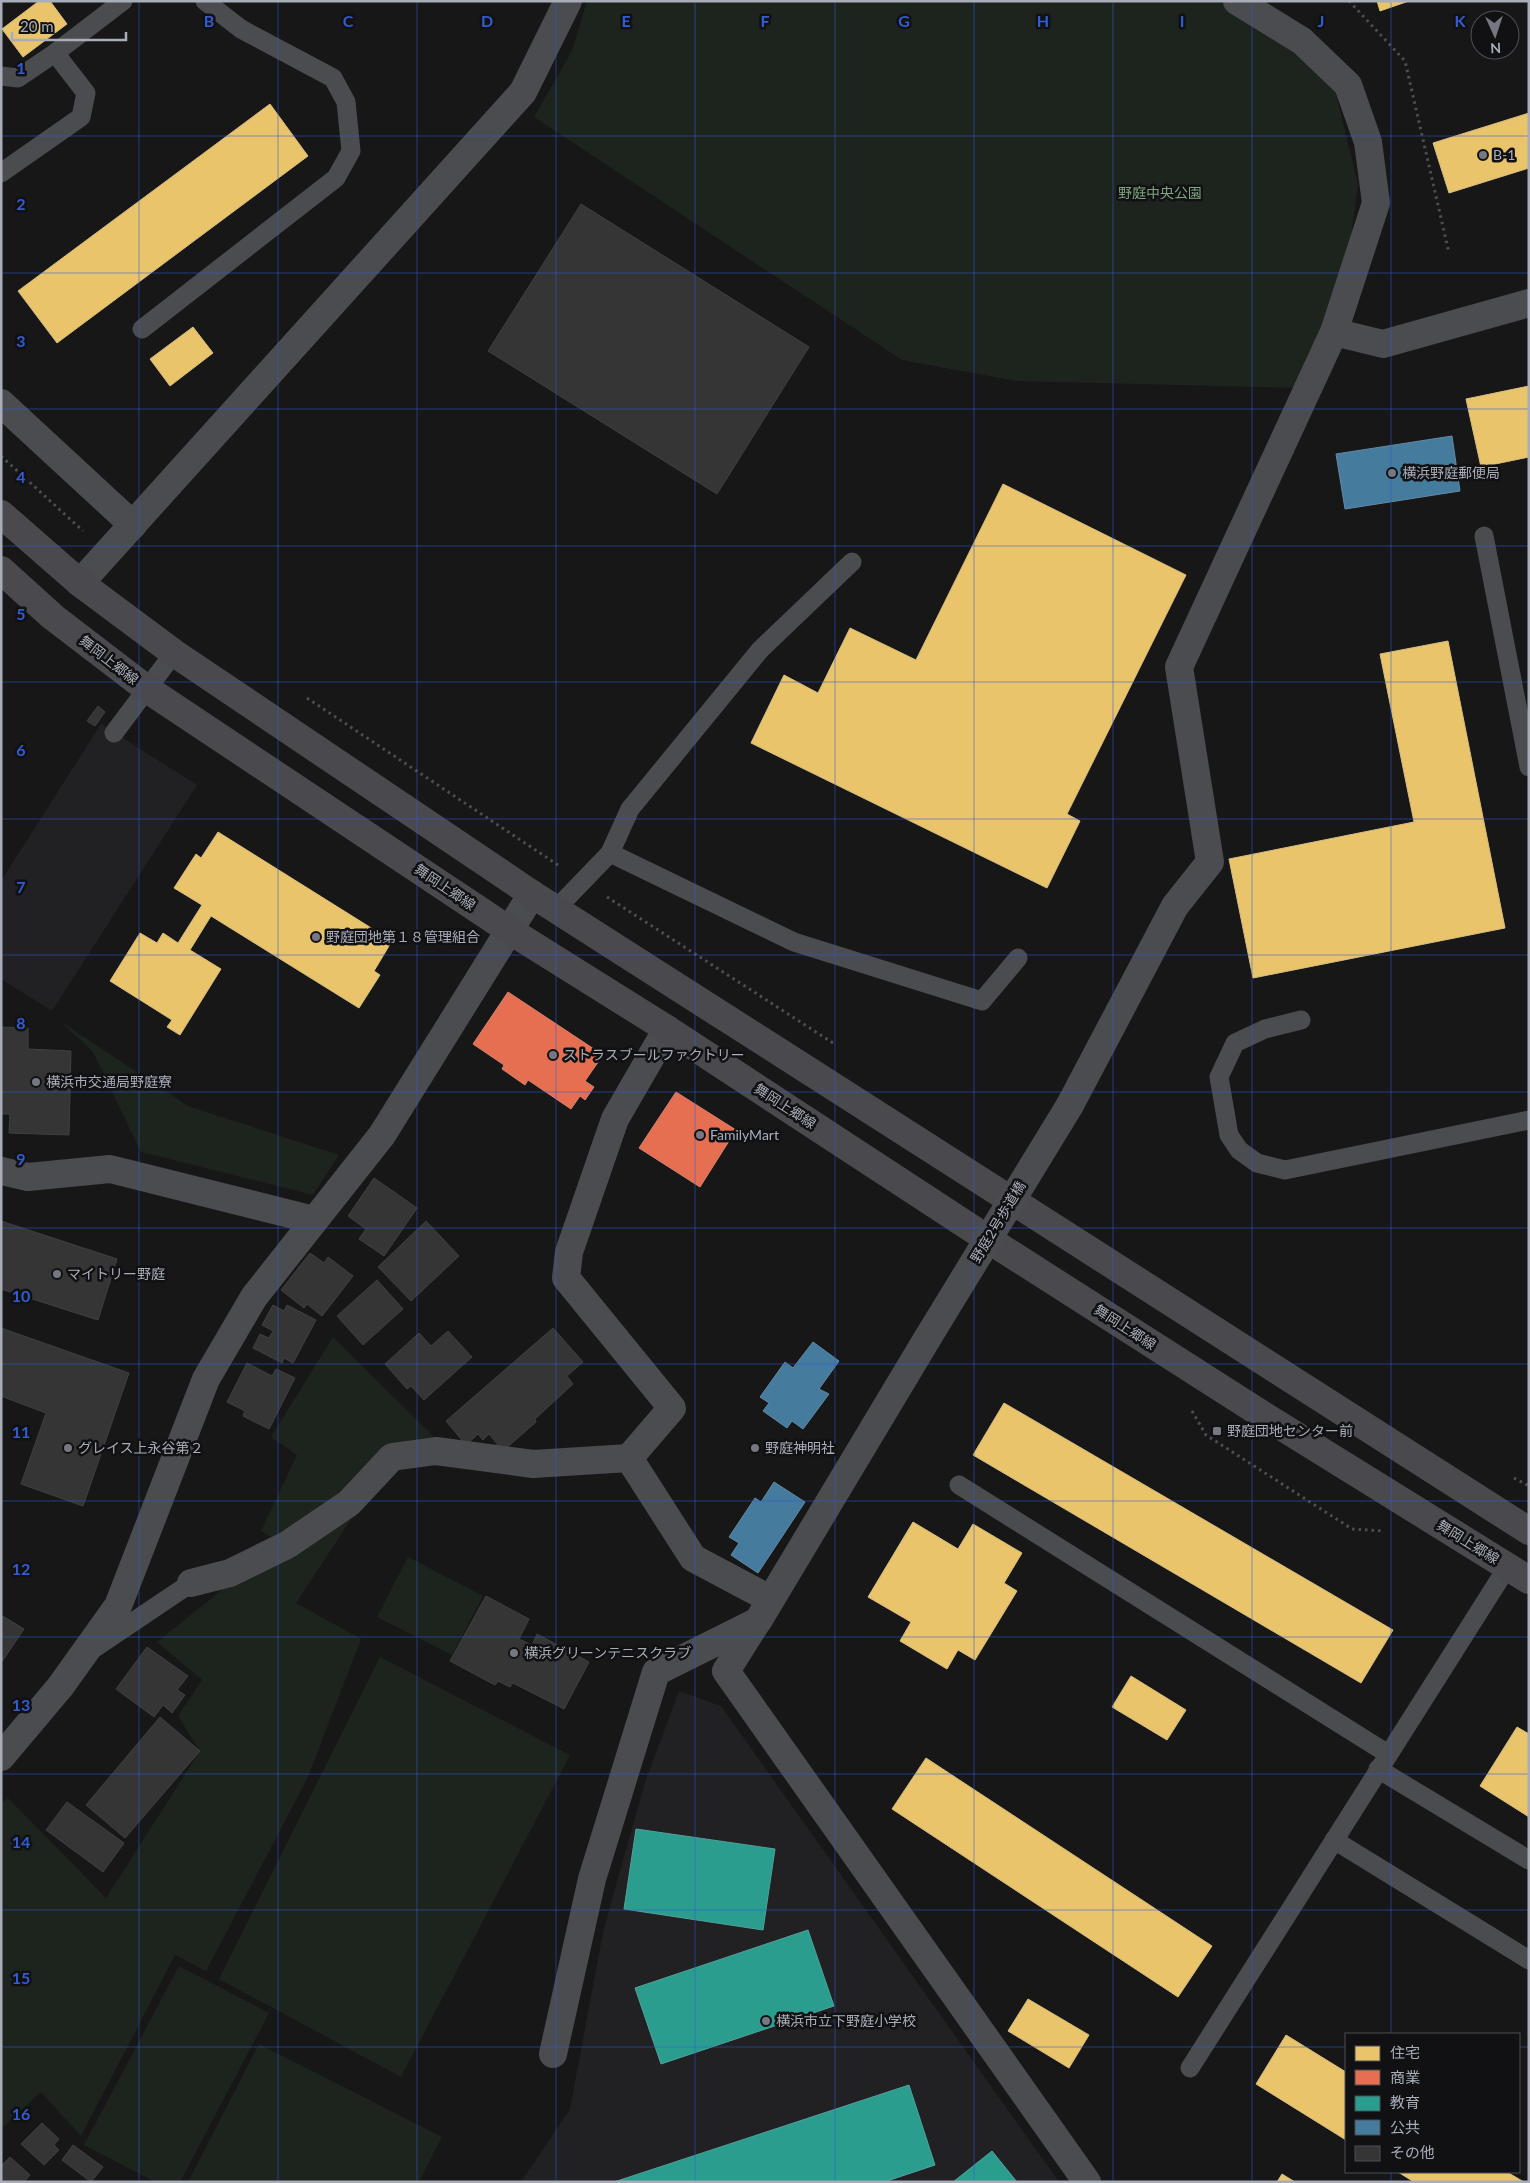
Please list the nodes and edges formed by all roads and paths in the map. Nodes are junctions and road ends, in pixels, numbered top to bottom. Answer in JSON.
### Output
{"nodes":[{"id":1,"x":123,"y":1,"type":"edge"},
{"id":2,"x":205,"y":1,"type":"edge"},
{"id":3,"x":568,"y":1,"type":"edge"},
{"id":4,"x":1237,"y":1,"type":"edge"},
{"id":5,"x":1349,"y":1,"type":"edge"},
{"id":6,"x":55,"y":53,"type":"junction"},
{"id":7,"x":1,"y":76,"type":"edge"},
{"id":8,"x":1,"y":173,"type":"edge"},
{"id":9,"x":1449,"y":253,"type":"dead end"},
{"id":10,"x":1529,"y":303,"type":"edge"},
{"id":11,"x":142,"y":330,"type":"dead end"},
{"id":12,"x":1334,"y":332,"type":"junction"},
{"id":13,"x":1,"y":403,"type":"edge"},
{"id":14,"x":1,"y":456,"type":"edge"},
{"id":15,"x":1,"y":514,"type":"edge"},
{"id":16,"x":133,"y":525,"type":"junction"},
{"id":17,"x":1484,"y":536,"type":"dead end"},
{"id":18,"x":108,"y":554,"type":"junction"},
{"id":19,"x":852,"y":562,"type":"dead end"},
{"id":20,"x":1,"y":570,"type":"edge"},
{"id":21,"x":80,"y":584,"type":"junction"},
{"id":22,"x":53,"y":617,"type":"junction"},
{"id":23,"x":174,"y":653,"type":"junction"},
{"id":24,"x":147,"y":689,"type":"junction"},
{"id":25,"x":300,"y":694,"type":"dead end"},
{"id":26,"x":114,"y":733,"type":"dead end"},
{"id":27,"x":1529,"y":767,"type":"edge"},
{"id":28,"x":610,"y":853,"type":"junction"},
{"id":29,"x":583,"y":882,"type":"junction"},
{"id":30,"x":532,"y":894,"type":"junction"},
{"id":31,"x":556,"y":909,"type":"junction"},
{"id":32,"x":509,"y":930,"type":"junction"},
{"id":33,"x":1018,"y":958,"type":"dead end"},
{"id":34,"x":1301,"y":1020,"type":"dead end"},
{"id":35,"x":667,"y":1029,"type":"junction"},
{"id":36,"x":841,"y":1048,"type":"dead end"},
{"id":37,"x":1529,"y":1120,"type":"edge"},
{"id":38,"x":1,"y":1171,"type":"edge"},
{"id":39,"x":314,"y":1220,"type":"junction"},
{"id":40,"x":629,"y":1458,"type":"junction"},
{"id":41,"x":1513,"y":1478,"type":"dead end"},
{"id":42,"x":959,"y":1485,"type":"dead end"},
{"id":43,"x":1529,"y":1486,"type":"edge"},
{"id":44,"x":1525,"y":1521,"type":"edge"},
{"id":45,"x":1518,"y":1573,"type":"edge"},
{"id":46,"x":191,"y":1583,"type":"joint"},
{"id":47,"x":764,"y":1610,"type":"junction"},
{"id":48,"x":86,"y":1654,"type":"junction"},
{"id":49,"x":1,"y":1757,"type":"edge"},
{"id":50,"x":1383,"y":1762,"type":"junction"},
{"id":51,"x":1334,"y":1840,"type":"junction"},
{"id":52,"x":1529,"y":1860,"type":"edge"},
{"id":53,"x":1529,"y":1960,"type":"edge"},
{"id":54,"x":553,"y":2054,"type":"dead end"},
{"id":55,"x":1190,"y":2068,"type":"dead end"},
{"id":56,"x":1087,"y":2182,"type":"edge"}],
"edges":[{"from":1,"to":6,"type":"lane"},
{"from":2,"to":11,"type":"lane"},
{"from":3,"to":16,"type":"street"},
{"from":4,"to":12,"type":"street","name":"野庭2号歩道橋"},
{"from":5,"to":9,"type":"path"},
{"from":6,"to":7,"type":"lane"},
{"from":6,"to":8,"type":"lane"},
{"from":10,"to":12,"type":"street"},
{"from":12,"to":47,"type":"street","name":"野庭2号歩道橋","bridge":true},
{"from":13,"to":16,"type":"street"},
{"from":14,"to":18,"type":"path"},
{"from":15,"to":21,"type":"street"},
{"from":16,"to":18,"type":"street"},
{"from":17,"to":27,"type":"lane"},
{"from":18,"to":21,"type":"street"},
{"from":19,"to":28,"type":"lane"},
{"from":20,"to":22,"type":"street","name":"舞岡上郷線"},
{"from":21,"to":22,"type":"street"},
{"from":21,"to":23,"type":"street"},
{"from":22,"to":24,"type":"street","name":"舞岡上郷線"},
{"from":23,"to":24,"type":"lane"},
{"from":23,"to":30,"type":"street"},
{"from":24,"to":26,"type":"lane"},
{"from":24,"to":32,"type":"street","name":"舞岡上郷線"},
{"from":25,"to":29,"type":"path"},
{"from":28,"to":29,"type":"lane"},
{"from":28,"to":33,"type":"lane"},
{"from":29,"to":31,"type":"lane"},
{"from":29,"to":36,"type":"path"},
{"from":30,"to":31,"type":"street"},
{"from":30,"to":32,"type":"street"},
{"from":31,"to":44,"type":"street"},
{"from":32,"to":35,"type":"street","name":"舞岡上郷線"},
{"from":32,"to":39,"type":"street"},
{"from":34,"to":37,"type":"lane"},
{"from":35,"to":40,"type":"street"},
{"from":35,"to":45,"type":"street","name":"舞岡上郷線"},
{"from":38,"to":39,"type":"street"},
{"from":39,"to":48,"type":"street"},
{"from":40,"to":46,"type":"street"},
{"from":40,"to":47,"type":"street"},
{"from":41,"to":43,"type":"path"},
{"from":42,"to":50,"type":"lane"},
{"from":45,"to":50,"type":"lane"},
{"from":46,"to":48,"type":"lane"},
{"from":47,"to":54,"type":"street"},
{"from":47,"to":56,"type":"street","name":"野庭2号歩道橋"},
{"from":48,"to":49,"type":"street"},
{"from":50,"to":51,"type":"lane"},
{"from":50,"to":52,"type":"lane"},
{"from":51,"to":53,"type":"lane"},
{"from":51,"to":55,"type":"lane"}]}
